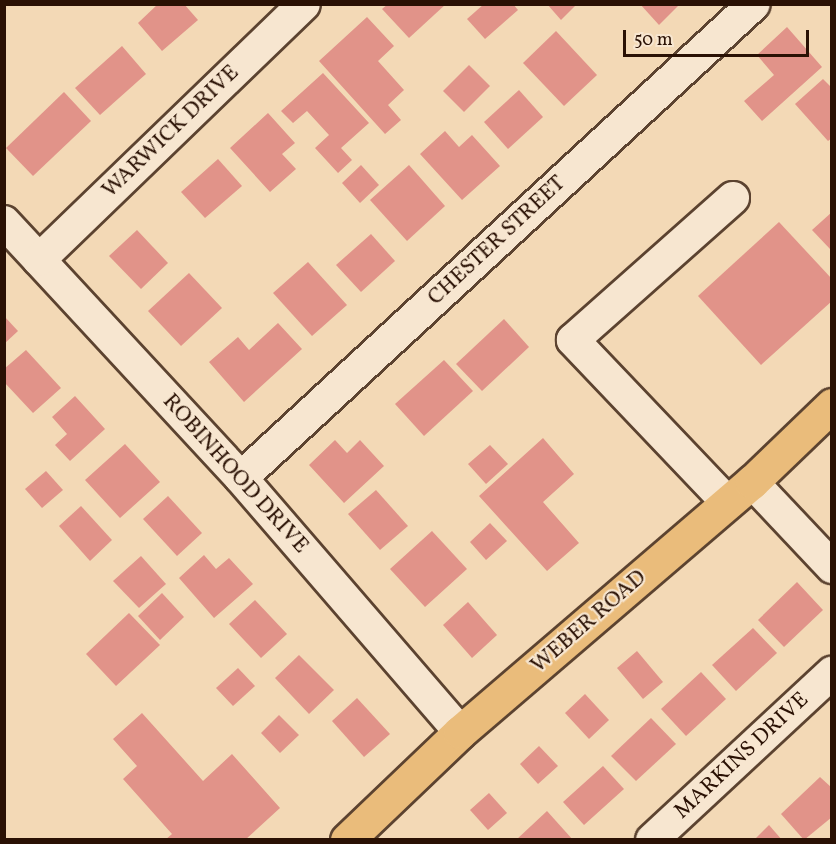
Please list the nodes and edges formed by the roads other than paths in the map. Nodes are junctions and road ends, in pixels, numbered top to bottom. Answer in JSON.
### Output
{"nodes":[{"id":1,"x":304,"y":4,"type":"edge"},
{"id":2,"x":754,"y":4,"type":"edge"},
{"id":3,"x":733,"y":198,"type":"dead end"},
{"id":4,"x":4,"y":222,"type":"edge"},
{"id":5,"x":39,"y":260,"type":"junction"},
{"id":6,"x":831,"y":405,"type":"edge"},
{"id":7,"x":241,"y":478,"type":"junction"},
{"id":8,"x":752,"y":482,"type":"junction"},
{"id":9,"x":728,"y":503,"type":"junction"},
{"id":10,"x":831,"y":567,"type":"edge"},
{"id":11,"x":831,"y":673,"type":"edge"},
{"id":12,"x":460,"y":732,"type":"junction"},
{"id":13,"x":347,"y":840,"type":"edge"},
{"id":14,"x":652,"y":840,"type":"edge"}],
"edges":[{"from":1,"to":5,"type":"street","name":"WARWICK DRIVE"},
{"from":2,"to":7,"type":"street","name":"CHESTER STREET"},
{"from":3,"to":9,"type":"street"},
{"from":4,"to":5,"type":"street","name":"ROBINHOOD DRIVE"},
{"from":5,"to":7,"type":"street","name":"ROBINHOOD DRIVE"},
{"from":6,"to":8,"type":"main road","name":"WEBER ROAD"},
{"from":7,"to":12,"type":"street","name":"ROBINHOOD DRIVE"},
{"from":8,"to":9,"type":"main road","name":"WEBER ROAD"},
{"from":8,"to":10,"type":"street"},
{"from":9,"to":12,"type":"main road","name":"WEBER ROAD"},
{"from":11,"to":14,"type":"street","name":"MARKINS DRIVE"},
{"from":12,"to":13,"type":"main road","name":"WEBER ROAD"}]}
